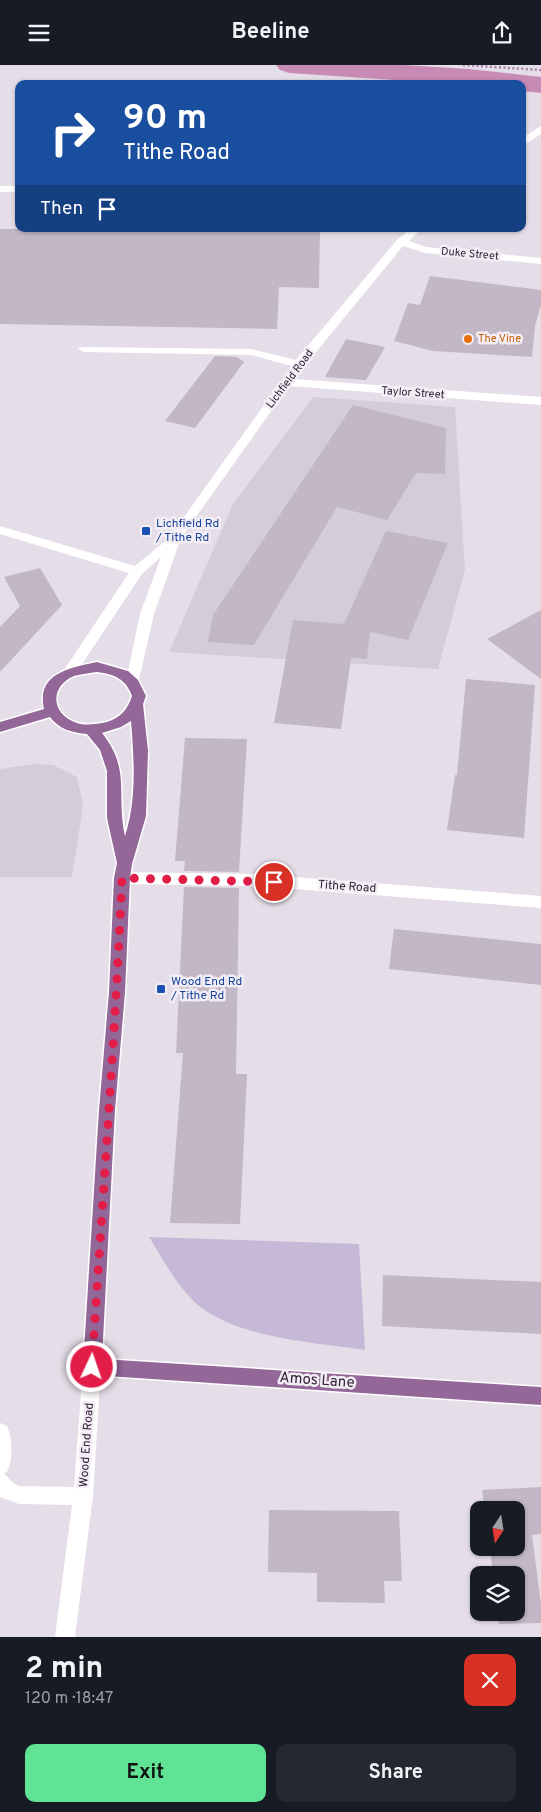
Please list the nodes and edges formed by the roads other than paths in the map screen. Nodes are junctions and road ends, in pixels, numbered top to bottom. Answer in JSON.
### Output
{"nodes":[{"id":1,"x":541,"y":129,"type":"edge"},
{"id":2,"x":526,"y":140,"type":"edge"},
{"id":3,"x":0,"y":189,"type":"edge"},
{"id":4,"x":15,"y":189,"type":"edge"},
{"id":5,"x":412,"y":232,"type":"edge"},
{"id":6,"x":400,"y":242,"type":"junction"},
{"id":7,"x":541,"y":261,"type":"edge"},
{"id":8,"x":84,"y":349,"type":"dead end"},
{"id":9,"x":299,"y":364,"type":"junction"},
{"id":10,"x":286,"y":382,"type":"junction"},
{"id":11,"x":541,"y":401,"type":"edge"},
{"id":12,"x":0,"y":530,"type":"edge"},
{"id":13,"x":175,"y":538,"type":"junction"},
{"id":14,"x":137,"y":571,"type":"junction"},
{"id":15,"x":69,"y":673,"type":"junction"},
{"id":16,"x":133,"y":681,"type":"junction"},
{"id":17,"x":137,"y":705,"type":"junction"},
{"id":18,"x":50,"y":712,"type":"junction"},
{"id":19,"x":0,"y":727,"type":"edge"},
{"id":20,"x":91,"y":729,"type":"junction"},
{"id":21,"x":123,"y":871,"type":"junction"},
{"id":22,"x":541,"y":902,"type":"edge"},
{"id":23,"x":92,"y":1367,"type":"junction"},
{"id":24,"x":541,"y":1396,"type":"edge"},
{"id":25,"x":0,"y":1432,"type":"edge"},
{"id":26,"x":0,"y":1466,"type":"edge"},
{"id":27,"x":0,"y":1481,"type":"edge"},
{"id":28,"x":83,"y":1496,"type":"junction"},
{"id":29,"x":65,"y":1637,"type":"edge"}],
"edges":[{"from":1,"to":2,"type":"street"},
{"from":3,"to":4,"type":"street"},
{"from":5,"to":6,"type":"street","name":"Lichfield Road"},
{"from":6,"to":7,"type":"street","name":"Duke Street"},
{"from":6,"to":9,"type":"street","name":"Lichfield Road"},
{"from":8,"to":9,"type":"street"},
{"from":9,"to":10,"type":"street","name":"Lichfield Road"},
{"from":10,"to":11,"type":"street","name":"Taylor Street"},
{"from":10,"to":13,"type":"street","name":"Lichfield Road"},
{"from":12,"to":14,"type":"street"},
{"from":13,"to":14,"type":"street","name":"Lichfield Road"},
{"from":13,"to":16,"type":"street","name":"Lichfield Road"},
{"from":14,"to":15,"type":"street","name":"Lichfield Road"},
{"from":15,"to":16,"type":"main road"},
{"from":15,"to":18,"type":"main road"},
{"from":16,"to":17,"type":"main road"},
{"from":17,"to":20,"type":"main road"},
{"from":17,"to":21,"type":"main road","name":"Wood End Road"},
{"from":18,"to":19,"type":"main road"},
{"from":18,"to":20,"type":"main road"},
{"from":20,"to":21,"type":"main road","name":"Wood End Road"},
{"from":21,"to":22,"type":"street","name":"Tithe Road"},
{"from":21,"to":23,"type":"main road","name":"Wood End Road"},
{"from":23,"to":24,"type":"main road","name":"Amos Lane"},
{"from":23,"to":28,"type":"street","name":"Wood End Road"},
{"from":25,"to":26,"type":"street"},
{"from":27,"to":28,"type":"street"},
{"from":28,"to":29,"type":"street","name":"Wood End Road"}]}
